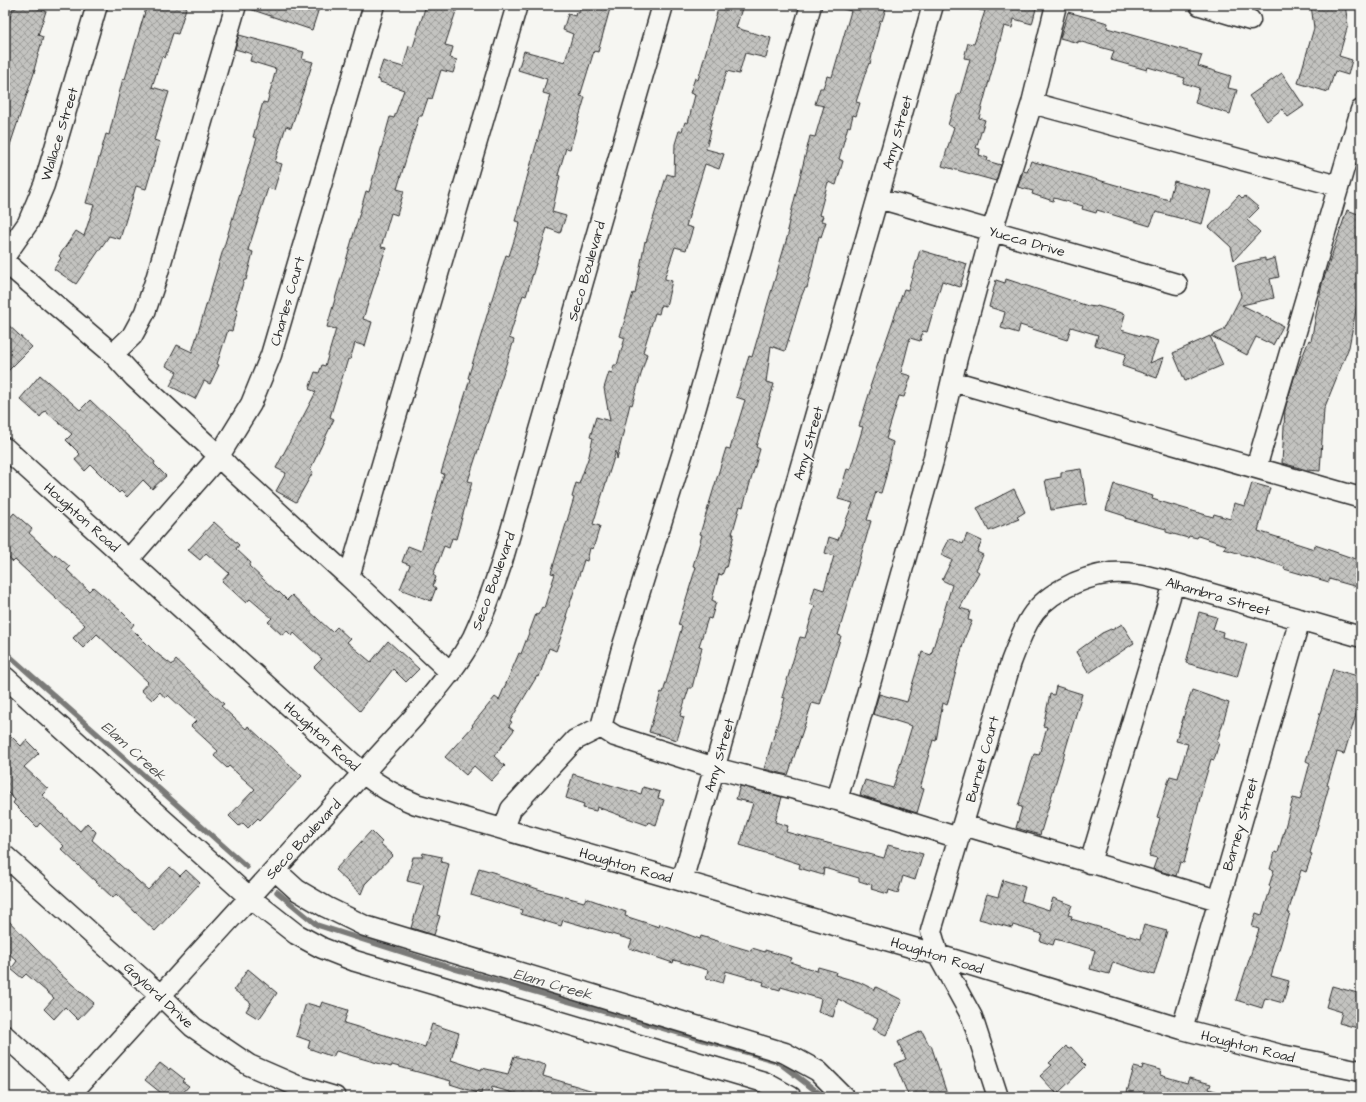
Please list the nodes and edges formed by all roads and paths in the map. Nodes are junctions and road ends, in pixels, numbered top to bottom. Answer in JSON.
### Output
{"nodes":[{"id":1,"x":98,"y":5,"type":"edge"},
{"id":2,"x":236,"y":5,"type":"edge"},
{"id":3,"x":374,"y":5,"type":"edge"},
{"id":4,"x":517,"y":5,"type":"edge"},
{"id":5,"x":663,"y":5,"type":"edge"},
{"id":6,"x":811,"y":5,"type":"edge"},
{"id":7,"x":933,"y":5,"type":"edge"},
{"id":8,"x":1056,"y":5,"type":"edge"},
{"id":9,"x":1200,"y":5,"type":"edge"},
{"id":10,"x":1250,"y":20,"type":"dead end"},
{"id":11,"x":1032,"y":103,"type":"junction"},
{"id":12,"x":1361,"y":110,"type":"edge"},
{"id":13,"x":1338,"y":186,"type":"junction"},
{"id":14,"x":878,"y":198,"type":"junction"},
{"id":15,"x":992,"y":231,"type":"junction"},
{"id":16,"x":5,"y":256,"type":"edge"},
{"id":17,"x":5,"y":262,"type":"edge"},
{"id":18,"x":1177,"y":284,"type":"dead end"},
{"id":19,"x":113,"y":354,"type":"junction"},
{"id":20,"x":952,"y":381,"type":"junction"},
{"id":21,"x":5,"y":448,"type":"edge"},
{"id":22,"x":219,"y":456,"type":"junction"},
{"id":23,"x":1256,"y":468,"type":"junction"},
{"id":24,"x":1361,"y":498,"type":"edge"},
{"id":25,"x":129,"y":559,"type":"junction"},
{"id":26,"x":349,"y":577,"type":"junction"},
{"id":27,"x":1174,"y":583,"type":"junction"},
{"id":28,"x":1073,"y":584,"type":"joint"},
{"id":29,"x":1300,"y":619,"type":"junction"},
{"id":30,"x":1361,"y":637,"type":"edge"},
{"id":31,"x":451,"y":673,"type":"junction"},
{"id":32,"x":5,"y":677,"type":"edge"},
{"id":33,"x":600,"y":727,"type":"junction"},
{"id":34,"x":715,"y":768,"type":"junction"},
{"id":35,"x":364,"y":774,"type":"junction"},
{"id":36,"x":837,"y":800,"type":"junction"},
{"id":37,"x":504,"y":829,"type":"junction"},
{"id":38,"x":961,"y":831,"type":"junction"},
{"id":39,"x":5,"y":856,"type":"edge"},
{"id":40,"x":1090,"y":864,"type":"junction"},
{"id":41,"x":275,"y":870,"type":"junction"},
{"id":42,"x":682,"y":881,"type":"junction"},
{"id":43,"x":250,"y":898,"type":"junction"},
{"id":44,"x":1218,"y":900,"type":"junction"},
{"id":45,"x":938,"y":955,"type":"junction"},
{"id":46,"x":160,"y":995,"type":"junction"},
{"id":47,"x":1182,"y":1029,"type":"junction"},
{"id":48,"x":5,"y":1036,"type":"edge"},
{"id":49,"x":1361,"y":1071,"type":"edge"},
{"id":50,"x":70,"y":1096,"type":"edge"},
{"id":51,"x":336,"y":1097,"type":"edge"},
{"id":52,"x":791,"y":1097,"type":"edge"},
{"id":53,"x":844,"y":1097,"type":"edge"},
{"id":54,"x":998,"y":1097,"type":"edge"}],
"edges":[{"from":1,"to":16,"type":"street","name":"Wallace Street"},
{"from":2,"to":19,"type":"street"},
{"from":3,"to":22,"type":"street","name":"Charles Court"},
{"from":4,"to":26,"type":"street"},
{"from":5,"to":31,"type":"street","name":"Seco Boulevard"},
{"from":6,"to":33,"type":"street"},
{"from":7,"to":14,"type":"street","name":"Amy Street"},
{"from":8,"to":11,"type":"street"},
{"from":9,"to":10,"type":"street"},
{"from":11,"to":13,"type":"street"},
{"from":11,"to":15,"type":"street"},
{"from":12,"to":13,"type":"street"},
{"from":13,"to":23,"type":"street"},
{"from":14,"to":15,"type":"street","name":"Yucca Drive"},
{"from":14,"to":34,"type":"street","name":"Amy Street"},
{"from":15,"to":18,"type":"street","name":"Yucca Drive"},
{"from":15,"to":20,"type":"street"},
{"from":17,"to":19,"type":"street"},
{"from":19,"to":22,"type":"street"},
{"from":20,"to":23,"type":"street"},
{"from":20,"to":36,"type":"street"},
{"from":21,"to":25,"type":"street","name":"Houghton Road"},
{"from":22,"to":25,"type":"street","name":"Charles Court"},
{"from":22,"to":26,"type":"street"},
{"from":23,"to":24,"type":"street"},
{"from":25,"to":35,"type":"street","name":"Houghton Road"},
{"from":26,"to":31,"type":"street"},
{"from":27,"to":28,"type":"street","name":"Alhambra Street"},
{"from":27,"to":29,"type":"street","name":"Alhambra Street"},
{"from":27,"to":40,"type":"street"},
{"from":28,"to":38,"type":"street","name":"Burnet Court"},
{"from":29,"to":30,"type":"street","name":"Alhambra Street"},
{"from":29,"to":44,"type":"street","name":"Barney Street"},
{"from":31,"to":35,"type":"street","name":"Seco Boulevard"},
{"from":32,"to":43,"type":"street"},
{"from":33,"to":34,"type":"street"},
{"from":33,"to":37,"type":"street"},
{"from":34,"to":36,"type":"street"},
{"from":34,"to":42,"type":"street","name":"Amy Street"},
{"from":35,"to":37,"type":"street","name":"Houghton Road"},
{"from":35,"to":41,"type":"street","name":"Seco Boulevard"},
{"from":36,"to":38,"type":"street"},
{"from":37,"to":42,"type":"street","name":"Houghton Road"},
{"from":38,"to":40,"type":"street"},
{"from":38,"to":45,"type":"street","name":"Burnet Court"},
{"from":39,"to":46,"type":"street","name":"Gaylord Drive"},
{"from":40,"to":44,"type":"street"},
{"from":41,"to":43,"type":"street","name":"Seco Boulevard"},
{"from":41,"to":53,"type":"street"},
{"from":42,"to":45,"type":"street","name":"Houghton Road"},
{"from":43,"to":46,"type":"street","name":"Seco Boulevard"},
{"from":43,"to":52,"type":"street"},
{"from":44,"to":47,"type":"street","name":"Barney Street"},
{"from":45,"to":47,"type":"street","name":"Houghton Road"},
{"from":45,"to":54,"type":"street","name":"Burnet Court"},
{"from":46,"to":50,"type":"street","name":"Seco Boulevard"},
{"from":46,"to":51,"type":"street","name":"Gaylord Drive"},
{"from":47,"to":49,"type":"street","name":"Houghton Road"},
{"from":48,"to":50,"type":"street"}]}
